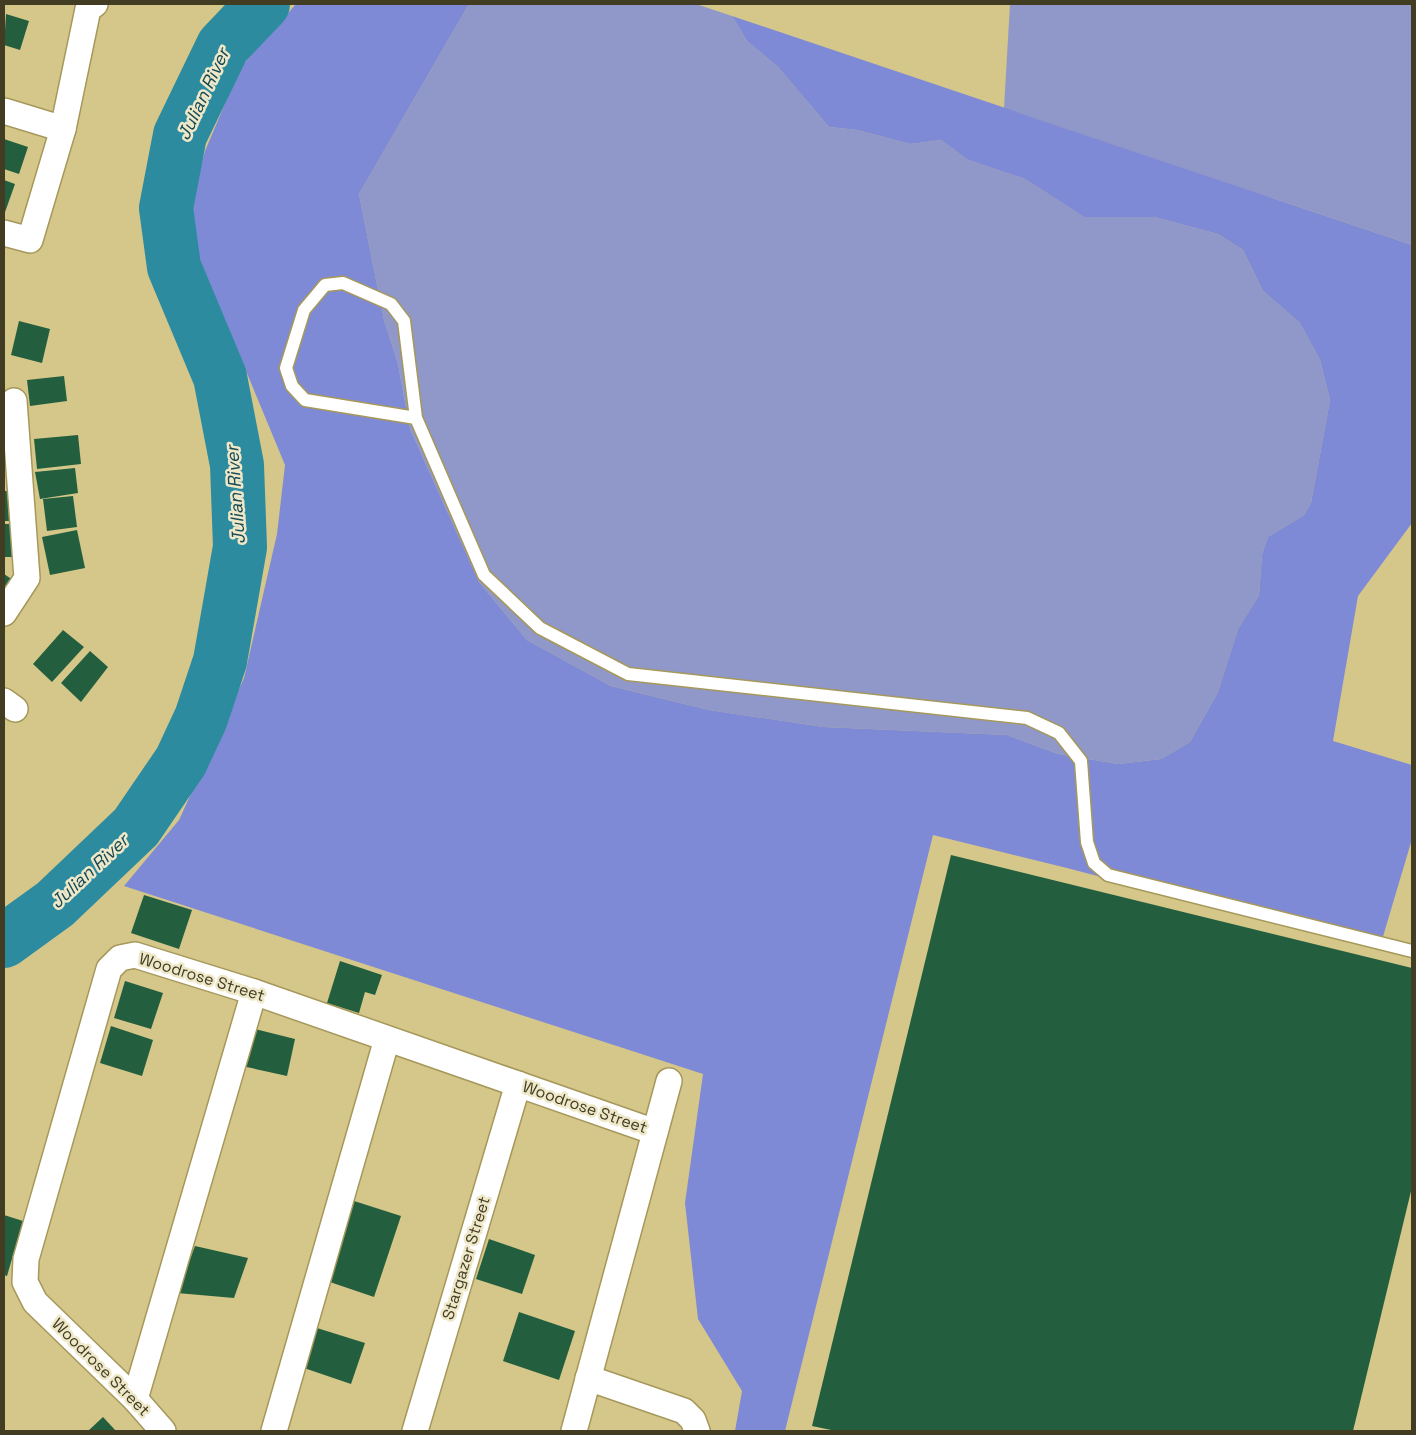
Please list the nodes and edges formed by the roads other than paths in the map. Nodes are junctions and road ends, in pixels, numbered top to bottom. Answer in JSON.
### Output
{"nodes":[{"id":1,"x":85,"y":6,"type":"edge"},
{"id":2,"x":4,"y":111,"type":"edge"},
{"id":3,"x":63,"y":129,"type":"junction"},
{"id":4,"x":4,"y":233,"type":"edge"},
{"id":5,"x":14,"y":401,"type":"dead end"},
{"id":6,"x":416,"y":418,"type":"junction"},
{"id":7,"x":4,"y":613,"type":"edge"},
{"id":8,"x":1412,"y":951,"type":"edge"},
{"id":9,"x":254,"y":992,"type":"junction"},
{"id":10,"x":388,"y":1039,"type":"junction"},
{"id":11,"x":669,"y":1081,"type":"dead end"},
{"id":12,"x":518,"y":1084,"type":"junction"},
{"id":13,"x":655,"y":1132,"type":"junction"},
{"id":14,"x":588,"y":1378,"type":"junction"},
{"id":15,"x":134,"y":1399,"type":"junction"},
{"id":16,"x":163,"y":1431,"type":"edge"},
{"id":17,"x":274,"y":1431,"type":"edge"},
{"id":18,"x":415,"y":1431,"type":"edge"},
{"id":19,"x":574,"y":1431,"type":"edge"},
{"id":20,"x":697,"y":1431,"type":"edge"}],
"edges":[{"from":1,"to":3,"type":"street"},
{"from":2,"to":3,"type":"street"},
{"from":3,"to":4,"type":"street"},
{"from":5,"to":7,"type":"street"},
{"from":6,"to":6,"type":"lane"},
{"from":6,"to":8,"type":"lane"},
{"from":9,"to":10,"type":"street","name":"Woodrose Street"},
{"from":9,"to":15,"type":"street"},
{"from":9,"to":15,"type":"street","name":"Woodrose Street"},
{"from":10,"to":12,"type":"street","name":"Woodrose Street"},
{"from":10,"to":17,"type":"street"},
{"from":11,"to":13,"type":"street"},
{"from":12,"to":13,"type":"street","name":"Woodrose Street"},
{"from":12,"to":18,"type":"street","name":"Stargazer Street"},
{"from":13,"to":14,"type":"street"},
{"from":14,"to":19,"type":"street"},
{"from":14,"to":20,"type":"street"},
{"from":15,"to":16,"type":"street","name":"Woodrose Street"}]}
